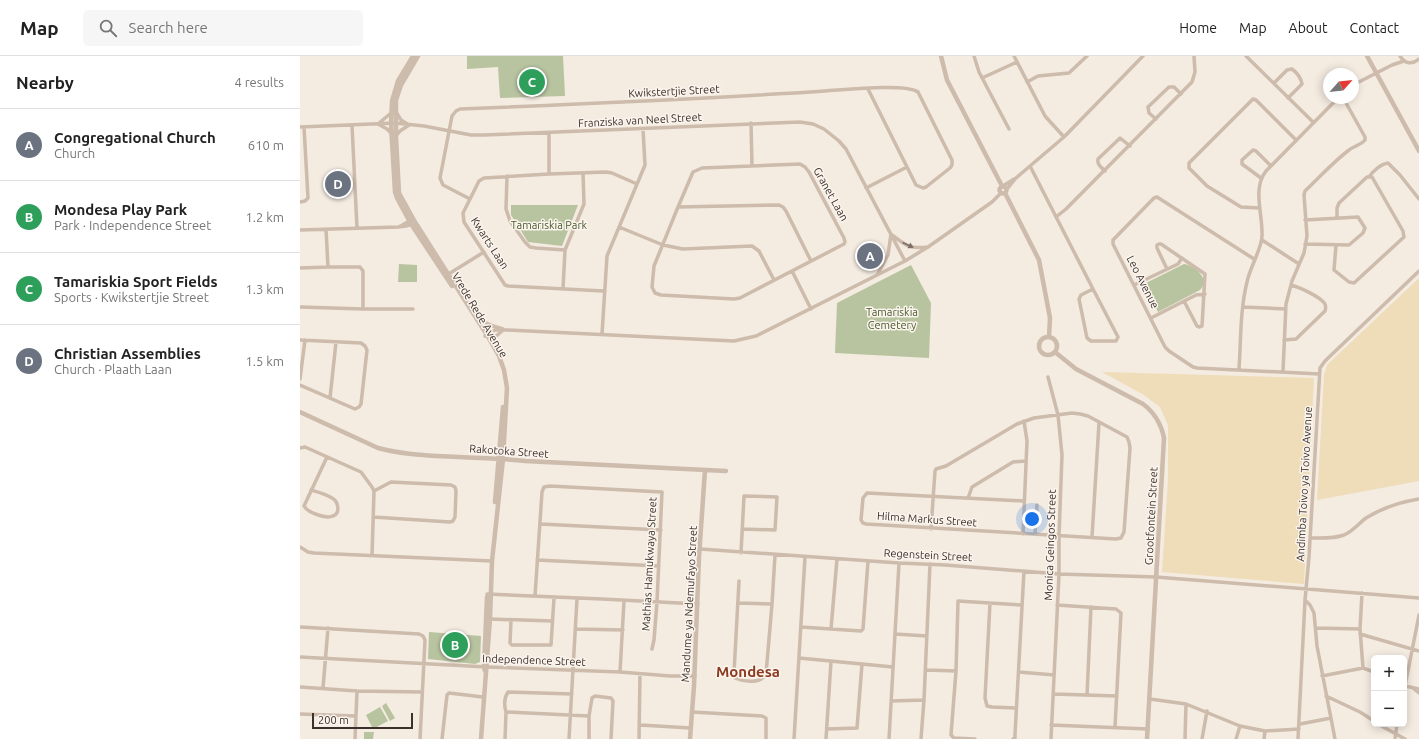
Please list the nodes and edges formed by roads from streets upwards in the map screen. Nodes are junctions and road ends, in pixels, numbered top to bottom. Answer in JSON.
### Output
{"nodes":[{"id":1,"x":413,"y":56,"type":"edge"},
{"id":2,"x":418,"y":56,"type":"edge"},
{"id":3,"x":941,"y":56,"type":"edge"},
{"id":4,"x":974,"y":56,"type":"edge"},
{"id":5,"x":1014,"y":56,"type":"edge"},
{"id":6,"x":1087,"y":56,"type":"edge"},
{"id":7,"x":1143,"y":56,"type":"edge"},
{"id":8,"x":1194,"y":56,"type":"edge"},
{"id":9,"x":1246,"y":56,"type":"edge"},
{"id":10,"x":1367,"y":56,"type":"edge"},
{"id":11,"x":1401,"y":57,"type":"edge"},
{"id":12,"x":1419,"y":59,"type":"edge"},
{"id":13,"x":1404,"y":61,"type":"junction"},
{"id":14,"x":1017,"y":62,"type":"junction"},
{"id":15,"x":1417,"y":63,"type":"edge"},
{"id":16,"x":1392,"y":65,"type":"junction"},
{"id":17,"x":1376,"y":73,"type":"junction"},
{"id":18,"x":982,"y":78,"type":"junction"},
{"id":19,"x":1027,"y":82,"type":"junction"},
{"id":20,"x":1359,"y":82,"type":"edge"},
{"id":21,"x":1274,"y":83,"type":"junction"},
{"id":22,"x":868,"y":89,"type":"junction"},
{"id":23,"x":1181,"y":94,"type":"junction"},
{"id":24,"x":1288,"y":98,"type":"junction"},
{"id":25,"x":1332,"y":104,"type":"edge"},
{"id":26,"x":1347,"y":104,"type":"edge"},
{"id":27,"x":394,"y":112,"type":"junction"},
{"id":28,"x":1156,"y":119,"type":"junction"},
{"id":29,"x":1313,"y":122,"type":"junction"},
{"id":30,"x":751,"y":123,"type":"junction"},
{"id":31,"x":378,"y":124,"type":"junction"},
{"id":32,"x":393,"y":124,"type":"junction"},
{"id":33,"x":352,"y":125,"type":"junction"},
{"id":34,"x":409,"y":125,"type":"junction"},
{"id":35,"x":302,"y":127,"type":"edge"},
{"id":36,"x":643,"y":129,"type":"junction"},
{"id":37,"x":1009,"y":129,"type":"dead end"},
{"id":38,"x":449,"y":131,"type":"junction"},
{"id":39,"x":549,"y":133,"type":"junction"},
{"id":40,"x":394,"y":136,"type":"junction"},
{"id":41,"x":1064,"y":137,"type":"junction"},
{"id":42,"x":1296,"y":140,"type":"junction"},
{"id":43,"x":1130,"y":146,"type":"junction"},
{"id":44,"x":1419,"y":151,"type":"edge"},
{"id":45,"x":752,"y":166,"type":"junction"},
{"id":46,"x":1030,"y":166,"type":"junction"},
{"id":47,"x":1271,"y":166,"type":"junction"},
{"id":48,"x":907,"y":167,"type":"junction"},
{"id":49,"x":1105,"y":171,"type":"junction"},
{"id":50,"x":583,"y":173,"type":"junction"},
{"id":51,"x":549,"y":174,"type":"junction"},
{"id":52,"x":507,"y":176,"type":"junction"},
{"id":53,"x":1369,"y":177,"type":"junction"},
{"id":54,"x":1261,"y":178,"type":"junction"},
{"id":55,"x":637,"y":184,"type":"junction"},
{"id":56,"x":866,"y":188,"type":"junction"},
{"id":57,"x":1004,"y":189,"type":"junction"},
{"id":58,"x":470,"y":199,"type":"junction"},
{"id":59,"x":1419,"y":199,"type":"edge"},
{"id":60,"x":300,"y":202,"type":"edge"},
{"id":61,"x":678,"y":207,"type":"junction"},
{"id":62,"x":1260,"y":208,"type":"junction"},
{"id":63,"x":405,"y":212,"type":"junction"},
{"id":64,"x":1056,"y":216,"type":"junction"},
{"id":65,"x":1337,"y":218,"type":"junction"},
{"id":66,"x":1305,"y":220,"type":"junction"},
{"id":67,"x":412,"y":221,"type":"junction"},
{"id":68,"x":400,"y":226,"type":"junction"},
{"id":69,"x":619,"y":227,"type":"junction"},
{"id":70,"x":357,"y":228,"type":"junction"},
{"id":71,"x":326,"y":229,"type":"junction"},
{"id":72,"x":300,"y":230,"type":"edge"},
{"id":73,"x":891,"y":234,"type":"junction"},
{"id":74,"x":1262,"y":240,"type":"junction"},
{"id":75,"x":1305,"y":244,"type":"junction"},
{"id":76,"x":663,"y":245,"type":"junction"},
{"id":77,"x":1336,"y":245,"type":"junction"},
{"id":78,"x":928,"y":247,"type":"junction"},
{"id":79,"x":565,"y":250,"type":"junction"},
{"id":80,"x":484,"y":252,"type":"junction"},
{"id":81,"x":1182,"y":258,"type":"junction"},
{"id":82,"x":1254,"y":259,"type":"junction"},
{"id":83,"x":811,"y":261,"type":"junction"},
{"id":84,"x":905,"y":261,"type":"junction"},
{"id":85,"x":1299,"y":264,"type":"junction"},
{"id":86,"x":328,"y":267,"type":"junction"},
{"id":87,"x":300,"y":268,"type":"edge"},
{"id":88,"x":1167,"y":269,"type":"junction"},
{"id":89,"x":792,"y":271,"type":"junction"},
{"id":90,"x":1419,"y":271,"type":"edge"},
{"id":91,"x":448,"y":275,"type":"junction"},
{"id":92,"x":876,"y":276,"type":"junction"},
{"id":93,"x":774,"y":280,"type":"junction"},
{"id":94,"x":1134,"y":285,"type":"junction"},
{"id":95,"x":1291,"y":285,"type":"junction"},
{"id":96,"x":563,"y":288,"type":"junction"},
{"id":97,"x":1092,"y":289,"type":"junction"},
{"id":98,"x":604,"y":291,"type":"junction"},
{"id":99,"x":1205,"y":294,"type":"junction"},
{"id":100,"x":1184,"y":301,"type":"junction"},
{"id":101,"x":300,"y":307,"type":"edge"},
{"id":102,"x":1243,"y":307,"type":"junction"},
{"id":103,"x":363,"y":309,"type":"junction"},
{"id":104,"x":413,"y":309,"type":"dead end"},
{"id":105,"x":811,"y":309,"type":"junction"},
{"id":106,"x":1286,"y":309,"type":"junction"},
{"id":107,"x":476,"y":318,"type":"junction"},
{"id":108,"x":1151,"y":318,"type":"junction"},
{"id":109,"x":507,"y":330,"type":"junction"},
{"id":110,"x":602,"y":334,"type":"junction"},
{"id":111,"x":486,"y":336,"type":"junction"},
{"id":112,"x":1049,"y":337,"type":"junction"},
{"id":113,"x":300,"y":340,"type":"edge"},
{"id":114,"x":305,"y":340,"type":"junction"},
{"id":115,"x":1284,"y":340,"type":"junction"},
{"id":116,"x":336,"y":342,"type":"junction"},
{"id":117,"x":493,"y":346,"type":"junction"},
{"id":118,"x":1055,"y":352,"type":"junction"},
{"id":119,"x":1239,"y":369,"type":"junction"},
{"id":120,"x":1283,"y":371,"type":"junction"},
{"id":121,"x":1319,"y":374,"type":"junction"},
{"id":122,"x":1048,"y":377,"type":"dead end"},
{"id":123,"x":300,"y":379,"type":"edge"},
{"id":124,"x":300,"y":385,"type":"edge"},
{"id":125,"x":330,"y":398,"type":"junction"},
{"id":126,"x":300,"y":412,"type":"edge"},
{"id":127,"x":1058,"y":415,"type":"junction"},
{"id":128,"x":1024,"y":421,"type":"junction"},
{"id":129,"x":1099,"y":423,"type":"junction"},
{"id":130,"x":300,"y":448,"type":"edge"},
{"id":131,"x":327,"y":457,"type":"junction"},
{"id":132,"x":501,"y":458,"type":"junction"},
{"id":133,"x":1026,"y":461,"type":"junction"},
{"id":134,"x":705,"y":470,"type":"junction"},
{"id":135,"x":726,"y":471,"type":"dead end"},
{"id":136,"x":311,"y":490,"type":"junction"},
{"id":137,"x":374,"y":492,"type":"junction"},
{"id":138,"x":934,"y":497,"type":"junction"},
{"id":139,"x":968,"y":498,"type":"junction"},
{"id":140,"x":1419,"y":499,"type":"edge"},
{"id":141,"x":1024,"y":501,"type":"junction"},
{"id":142,"x":1037,"y":505,"type":"dead end"},
{"id":143,"x":374,"y":517,"type":"junction"},
{"id":144,"x":540,"y":524,"type":"junction"},
{"id":145,"x":742,"y":529,"type":"junction"},
{"id":146,"x":931,"y":529,"type":"junction"},
{"id":147,"x":661,"y":530,"type":"junction"},
{"id":148,"x":1022,"y":534,"type":"junction"},
{"id":149,"x":1035,"y":534,"type":"junction"},
{"id":150,"x":1059,"y":536,"type":"junction"},
{"id":151,"x":1092,"y":537,"type":"junction"},
{"id":152,"x":1310,"y":538,"type":"junction"},
{"id":153,"x":300,"y":547,"type":"edge"},
{"id":154,"x":700,"y":549,"type":"junction"},
{"id":155,"x":741,"y":553,"type":"junction"},
{"id":156,"x":774,"y":555,"type":"junction"},
{"id":157,"x":372,"y":556,"type":"junction"},
{"id":158,"x":805,"y":557,"type":"junction"},
{"id":159,"x":837,"y":559,"type":"junction"},
{"id":160,"x":537,"y":560,"type":"junction"},
{"id":161,"x":491,"y":561,"type":"junction"},
{"id":162,"x":868,"y":561,"type":"junction"},
{"id":163,"x":899,"y":563,"type":"junction"},
{"id":164,"x":930,"y":564,"type":"junction"},
{"id":165,"x":659,"y":566,"type":"junction"},
{"id":166,"x":1024,"y":571,"type":"junction"},
{"id":167,"x":1059,"y":574,"type":"junction"},
{"id":168,"x":1156,"y":577,"type":"junction"},
{"id":169,"x":740,"y":581,"type":"dead end"},
{"id":170,"x":1306,"y":589,"type":"junction"},
{"id":171,"x":1362,"y":593,"type":"junction"},
{"id":172,"x":489,"y":594,"type":"junction"},
{"id":173,"x":535,"y":596,"type":"junction"},
{"id":174,"x":554,"y":598,"type":"junction"},
{"id":175,"x":577,"y":598,"type":"junction"},
{"id":176,"x":1419,"y":598,"type":"edge"},
{"id":177,"x":1305,"y":600,"type":"junction"},
{"id":178,"x":624,"y":601,"type":"junction"},
{"id":179,"x":657,"y":602,"type":"junction"},
{"id":180,"x":739,"y":603,"type":"junction"},
{"id":181,"x":990,"y":603,"type":"junction"},
{"id":182,"x":698,"y":604,"type":"junction"},
{"id":183,"x":772,"y":604,"type":"junction"},
{"id":184,"x":1021,"y":605,"type":"junction"},
{"id":185,"x":1058,"y":605,"type":"junction"},
{"id":186,"x":1091,"y":607,"type":"junction"},
{"id":187,"x":1419,"y":615,"type":"edge"},
{"id":188,"x":488,"y":619,"type":"junction"},
{"id":189,"x":511,"y":620,"type":"junction"},
{"id":190,"x":1418,"y":620,"type":"edge"},
{"id":191,"x":552,"y":621,"type":"junction"},
{"id":192,"x":300,"y":627,"type":"edge"},
{"id":193,"x":801,"y":627,"type":"junction"},
{"id":194,"x":328,"y":628,"type":"junction"},
{"id":195,"x":1316,"y":628,"type":"junction"},
{"id":196,"x":575,"y":629,"type":"junction"},
{"id":197,"x":831,"y":629,"type":"junction"},
{"id":198,"x":1360,"y":629,"type":"junction"},
{"id":199,"x":623,"y":630,"type":"junction"},
{"id":200,"x":895,"y":634,"type":"junction"},
{"id":201,"x":1360,"y":634,"type":"junction"},
{"id":202,"x":927,"y":636,"type":"junction"},
{"id":203,"x":652,"y":649,"type":"dead end"},
{"id":204,"x":1413,"y":650,"type":"junction"},
{"id":205,"x":1419,"y":651,"type":"edge"},
{"id":206,"x":300,"y":657,"type":"edge"},
{"id":207,"x":799,"y":658,"type":"junction"},
{"id":208,"x":327,"y":659,"type":"junction"},
{"id":209,"x":831,"y":661,"type":"junction"},
{"id":210,"x":424,"y":663,"type":"junction"},
{"id":211,"x":862,"y":664,"type":"junction"},
{"id":212,"x":485,"y":667,"type":"junction"},
{"id":213,"x":893,"y":667,"type":"junction"},
{"id":214,"x":1363,"y":668,"type":"junction"},
{"id":215,"x":926,"y":670,"type":"junction"},
{"id":216,"x":573,"y":671,"type":"junction"},
{"id":217,"x":956,"y":671,"type":"junction"},
{"id":218,"x":1371,"y":671,"type":"edge"},
{"id":219,"x":620,"y":672,"type":"junction"},
{"id":220,"x":1019,"y":672,"type":"junction"},
{"id":221,"x":640,"y":674,"type":"junction"},
{"id":222,"x":1054,"y":675,"type":"junction"},
{"id":223,"x":695,"y":676,"type":"junction"},
{"id":224,"x":1322,"y":676,"type":"junction"},
{"id":225,"x":1407,"y":677,"type":"edge"},
{"id":226,"x":1407,"y":686,"type":"edge"},
{"id":227,"x":300,"y":687,"type":"edge"},
{"id":228,"x":1412,"y":687,"type":"junction"},
{"id":229,"x":323,"y":688,"type":"junction"},
{"id":230,"x":1419,"y":688,"type":"edge"},
{"id":231,"x":357,"y":691,"type":"junction"},
{"id":232,"x":422,"y":692,"type":"junction"},
{"id":233,"x":1419,"y":693,"type":"edge"},
{"id":234,"x":572,"y":694,"type":"junction"},
{"id":235,"x":1053,"y":694,"type":"junction"},
{"id":236,"x":1087,"y":696,"type":"junction"},
{"id":237,"x":1117,"y":696,"type":"junction"},
{"id":238,"x":1326,"y":696,"type":"junction"},
{"id":239,"x":484,"y":697,"type":"junction"},
{"id":240,"x":1150,"y":699,"type":"junction"},
{"id":241,"x":924,"y":700,"type":"junction"},
{"id":242,"x":891,"y":701,"type":"junction"},
{"id":243,"x":1186,"y":704,"type":"junction"},
{"id":244,"x":1016,"y":708,"type":"junction"},
{"id":245,"x":1207,"y":711,"type":"junction"},
{"id":246,"x":506,"y":712,"type":"junction"},
{"id":247,"x":692,"y":712,"type":"junction"},
{"id":248,"x":300,"y":714,"type":"edge"},
{"id":249,"x":570,"y":715,"type":"junction"},
{"id":250,"x":356,"y":716,"type":"junction"},
{"id":251,"x":589,"y":716,"type":"junction"},
{"id":252,"x":1331,"y":718,"type":"junction"},
{"id":253,"x":1371,"y":719,"type":"edge"},
{"id":254,"x":1300,"y":724,"type":"junction"},
{"id":255,"x":640,"y":725,"type":"junction"},
{"id":256,"x":1051,"y":725,"type":"junction"},
{"id":257,"x":1240,"y":726,"type":"junction"},
{"id":258,"x":1115,"y":727,"type":"junction"},
{"id":259,"x":1383,"y":727,"type":"edge"},
{"id":260,"x":1396,"y":727,"type":"edge"},
{"id":261,"x":691,"y":728,"type":"junction"},
{"id":262,"x":827,"y":729,"type":"junction"},
{"id":263,"x":1148,"y":729,"type":"junction"},
{"id":264,"x":1299,"y":729,"type":"junction"},
{"id":265,"x":1265,"y":731,"type":"junction"},
{"id":266,"x":1395,"y":734,"type":"junction"},
{"id":267,"x":355,"y":739,"type":"edge"},
{"id":268,"x":420,"y":739,"type":"edge"},
{"id":269,"x":442,"y":739,"type":"edge"},
{"id":270,"x":481,"y":739,"type":"edge"},
{"id":271,"x":505,"y":739,"type":"edge"},
{"id":272,"x":569,"y":739,"type":"edge"},
{"id":273,"x":589,"y":739,"type":"edge"},
{"id":274,"x":611,"y":739,"type":"edge"},
{"id":275,"x":639,"y":739,"type":"edge"},
{"id":276,"x":690,"y":739,"type":"edge"},
{"id":277,"x":766,"y":739,"type":"edge"},
{"id":278,"x":794,"y":739,"type":"edge"},
{"id":279,"x":826,"y":739,"type":"edge"},
{"id":280,"x":889,"y":739,"type":"edge"},
{"id":281,"x":920,"y":739,"type":"edge"},
{"id":282,"x":975,"y":739,"type":"edge"},
{"id":283,"x":1013,"y":739,"type":"edge"},
{"id":284,"x":1051,"y":739,"type":"edge"},
{"id":285,"x":1147,"y":739,"type":"edge"},
{"id":286,"x":1185,"y":739,"type":"edge"},
{"id":287,"x":1202,"y":739,"type":"edge"},
{"id":288,"x":1236,"y":739,"type":"edge"},
{"id":289,"x":1264,"y":739,"type":"edge"},
{"id":290,"x":1298,"y":739,"type":"edge"},
{"id":291,"x":1335,"y":739,"type":"edge"},
{"id":292,"x":1395,"y":739,"type":"edge"},
{"id":293,"x":1405,"y":739,"type":"edge"}],
"edges":[{"from":1,"to":27,"type":"street","name":"Vrede Rede Avenue"},
{"from":2,"to":27,"type":"street","name":"Vrede Rede Avenue"},
{"from":3,"to":57,"type":"street"},
{"from":4,"to":18,"type":"street"},
{"from":5,"to":14,"type":"street"},
{"from":6,"to":19,"type":"street"},
{"from":7,"to":41,"type":"street"},
{"from":8,"to":23,"type":"street"},
{"from":9,"to":21,"type":"street"},
{"from":10,"to":17,"type":"street"},
{"from":11,"to":13,"type":"street"},
{"from":11,"to":16,"type":"street"},
{"from":12,"to":15,"type":"street"},
{"from":13,"to":15,"type":"street"},
{"from":13,"to":16,"type":"street"},
{"from":14,"to":18,"type":"street"},
{"from":14,"to":19,"type":"street"},
{"from":16,"to":17,"type":"street"},
{"from":17,"to":20,"type":"street"},
{"from":17,"to":44,"type":"street"},
{"from":18,"to":37,"type":"street"},
{"from":19,"to":41,"type":"street"},
{"from":21,"to":24,"type":"street"},
{"from":21,"to":24,"type":"street"},
{"from":22,"to":38,"type":"street","name":"Kwikstertjie Street"},
{"from":22,"to":48,"type":"street"},
{"from":22,"to":48,"type":"street","name":"Kwikstertjie Street"},
{"from":23,"to":28,"type":"street"},
{"from":23,"to":28,"type":"street"},
{"from":24,"to":29,"type":"street"},
{"from":25,"to":29,"type":"street"},
{"from":26,"to":66,"type":"street"},
{"from":27,"to":31,"type":"street"},
{"from":27,"to":32,"type":"street","name":"Vrede Rede Avenue"},
{"from":27,"to":34,"type":"street"},
{"from":28,"to":43,"type":"street"},
{"from":29,"to":42,"type":"street"},
{"from":30,"to":36,"type":"street","name":"Franziska van Neel Street"},
{"from":30,"to":45,"type":"street"},
{"from":30,"to":56,"type":"street","name":"Franziska van Neel Street"},
{"from":31,"to":32,"type":"street","name":"Franziska van Neel Street"},
{"from":31,"to":33,"type":"street","name":"Franziska van Neel Street"},
{"from":31,"to":40,"type":"street"},
{"from":32,"to":34,"type":"street","name":"Franziska van Neel Street"},
{"from":32,"to":40,"type":"street","name":"Vrede Rede Avenue"},
{"from":33,"to":35,"type":"street","name":"Franziska van Neel Street"},
{"from":33,"to":70,"type":"street"},
{"from":34,"to":38,"type":"street","name":"Franziska van Neel Street"},
{"from":34,"to":40,"type":"street"},
{"from":35,"to":60,"type":"street"},
{"from":36,"to":39,"type":"street","name":"Franziska van Neel Street"},
{"from":36,"to":55,"type":"street"},
{"from":38,"to":39,"type":"street","name":"Franziska van Neel Street"},
{"from":38,"to":58,"type":"street","name":"Kwikstertjie Street"},
{"from":39,"to":51,"type":"street"},
{"from":40,"to":63,"type":"street","name":"Vrede Rede Avenue"},
{"from":40,"to":67,"type":"street","name":"Vrede Rede Avenue"},
{"from":41,"to":46,"type":"street"},
{"from":42,"to":47,"type":"street"},
{"from":42,"to":62,"type":"street"},
{"from":43,"to":49,"type":"street"},
{"from":43,"to":49,"type":"street"},
{"from":45,"to":61,"type":"street","name":"Granet Laan"},
{"from":45,"to":83,"type":"street","name":"Granet Laan"},
{"from":46,"to":57,"type":"street"},
{"from":46,"to":64,"type":"street"},
{"from":47,"to":54,"type":"street"},
{"from":47,"to":54,"type":"street"},
{"from":48,"to":56,"type":"street"},
{"from":49,"to":64,"type":"street"},
{"from":50,"to":51,"type":"street","name":"Kwarts Laan"},
{"from":50,"to":55,"type":"street","name":"Kwarts Laan"},
{"from":50,"to":79,"type":"street"},
{"from":51,"to":52,"type":"street","name":"Kwarts Laan"},
{"from":52,"to":58,"type":"street","name":"Kwarts Laan"},
{"from":52,"to":79,"type":"street"},
{"from":53,"to":59,"type":"street"},
{"from":53,"to":65,"type":"street"},
{"from":53,"to":77,"type":"street"},
{"from":54,"to":62,"type":"street"},
{"from":55,"to":69,"type":"street"},
{"from":56,"to":73,"type":"street","name":"Franziska van Neel Street"},
{"from":57,"to":78,"type":"street"},
{"from":57,"to":112,"type":"street"},
{"from":58,"to":80,"type":"street","name":"Kwarts Laan"},
{"from":61,"to":76,"type":"street","name":"Granet Laan"},
{"from":61,"to":83,"type":"street"},
{"from":62,"to":74,"type":"street"},
{"from":63,"to":67,"type":"street","name":"Vrede Rede Avenue"},
{"from":63,"to":68,"type":"street"},
{"from":64,"to":97,"type":"street"},
{"from":65,"to":66,"type":"street"},
{"from":65,"to":77,"type":"street"},
{"from":66,"to":75,"type":"street"},
{"from":67,"to":68,"type":"street"},
{"from":67,"to":91,"type":"street","name":"Vrede Rede Avenue"},
{"from":68,"to":70,"type":"street"},
{"from":69,"to":76,"type":"street"},
{"from":69,"to":98,"type":"street"},
{"from":70,"to":71,"type":"street"},
{"from":71,"to":72,"type":"street"},
{"from":71,"to":86,"type":"street"},
{"from":73,"to":78,"type":"street","one_way":true},
{"from":73,"to":84,"type":"street","name":"Franziska van Neel Street"},
{"from":73,"to":92,"type":"street"},
{"from":74,"to":82,"type":"street"},
{"from":74,"to":85,"type":"street"},
{"from":75,"to":77,"type":"street"},
{"from":75,"to":85,"type":"street"},
{"from":76,"to":93,"type":"street"},
{"from":76,"to":93,"type":"street","name":"Granet Laan"},
{"from":78,"to":84,"type":"street"},
{"from":79,"to":96,"type":"street"},
{"from":80,"to":91,"type":"street"},
{"from":80,"to":96,"type":"street","name":"Kwarts Laan"},
{"from":81,"to":88,"type":"street"},
{"from":81,"to":88,"type":"street"},
{"from":81,"to":99,"type":"street"},
{"from":82,"to":94,"type":"street","name":"Leo Avenue"},
{"from":82,"to":102,"type":"street"},
{"from":83,"to":89,"type":"street","name":"Granet Laan"},
{"from":84,"to":92,"type":"street"},
{"from":85,"to":95,"type":"street"},
{"from":86,"to":87,"type":"street"},
{"from":86,"to":103,"type":"street"},
{"from":88,"to":94,"type":"street"},
{"from":89,"to":93,"type":"street","name":"Granet Laan"},
{"from":89,"to":105,"type":"street"},
{"from":90,"to":121,"type":"street","name":"Andimba Toivo ya Toivo Avenue"},
{"from":91,"to":107,"type":"street","name":"Vrede Rede Avenue"},
{"from":91,"to":111,"type":"street","name":"Vrede Rede Avenue"},
{"from":92,"to":105,"type":"street"},
{"from":94,"to":108,"type":"street","name":"Leo Avenue"},
{"from":95,"to":106,"type":"street"},
{"from":95,"to":115,"type":"street"},
{"from":96,"to":98,"type":"street","name":"Kwarts Laan"},
{"from":97,"to":97,"type":"street"},
{"from":98,"to":110,"type":"street"},
{"from":99,"to":100,"type":"street"},
{"from":99,"to":100,"type":"street"},
{"from":100,"to":108,"type":"street"},
{"from":101,"to":103,"type":"street"},
{"from":102,"to":106,"type":"street"},
{"from":102,"to":119,"type":"street"},
{"from":103,"to":104,"type":"street"},
{"from":105,"to":110,"type":"street"},
{"from":106,"to":115,"type":"street"},
{"from":107,"to":109,"type":"street"},
{"from":107,"to":111,"type":"street","name":"Vrede Rede Avenue"},
{"from":108,"to":119,"type":"street","name":"Leo Avenue"},
{"from":109,"to":110,"type":"street"},
{"from":109,"to":111,"type":"street"},
{"from":109,"to":117,"type":"street"},
{"from":111,"to":117,"type":"street","name":"Vrede Rede Avenue"},
{"from":111,"to":132,"type":"street","name":"Vrede Rede Avenue"},
{"from":112,"to":118,"type":"street"},
{"from":112,"to":118,"type":"street"},
{"from":113,"to":114,"type":"street"},
{"from":114,"to":116,"type":"street"},
{"from":114,"to":123,"type":"street"},
{"from":115,"to":120,"type":"street"},
{"from":116,"to":125,"type":"street"},
{"from":116,"to":125,"type":"street"},
{"from":117,"to":132,"type":"street","name":"Vrede Rede Avenue"},
{"from":118,"to":168,"type":"street","name":"Grootfontein Street"},
{"from":119,"to":120,"type":"street","name":"Leo Avenue"},
{"from":120,"to":121,"type":"street","name":"Leo Avenue"},
{"from":121,"to":152,"type":"street","name":"Andimba Toivo ya Toivo Avenue"},
{"from":122,"to":127,"type":"street","name":"Monica Geingos Street"},
{"from":124,"to":125,"type":"street"},
{"from":126,"to":132,"type":"street","name":"Rakotoka Street"},
{"from":127,"to":128,"type":"street"},
{"from":127,"to":129,"type":"street"},
{"from":127,"to":150,"type":"street","name":"Monica Geingos Street"},
{"from":128,"to":133,"type":"street"},
{"from":128,"to":138,"type":"street"},
{"from":129,"to":151,"type":"street"},
{"from":129,"to":151,"type":"street","name":"Hilma Markus Street"},
{"from":130,"to":131,"type":"street"},
{"from":131,"to":136,"type":"street"},
{"from":131,"to":137,"type":"street"},
{"from":132,"to":134,"type":"street","name":"Rakotoka Street"},
{"from":132,"to":161,"type":"street","name":"Vrede Rede Avenue"},
{"from":133,"to":139,"type":"street"},
{"from":133,"to":141,"type":"street"},
{"from":134,"to":135,"type":"street","name":"Rakotoka Street"},
{"from":134,"to":154,"type":"street","name":"Mandume ya Ndemufayo Street"},
{"from":136,"to":136,"type":"street"},
{"from":137,"to":143,"type":"street"},
{"from":137,"to":143,"type":"street"},
{"from":138,"to":139,"type":"street","name":"Hilma Markus Street"},
{"from":138,"to":146,"type":"street"},
{"from":138,"to":146,"type":"street","name":"Hilma Markus Street"},
{"from":139,"to":141,"type":"street","name":"Hilma Markus Street"},
{"from":140,"to":152,"type":"street"},
{"from":141,"to":148,"type":"street"},
{"from":142,"to":149,"type":"street"},
{"from":143,"to":157,"type":"street"},
{"from":144,"to":147,"type":"street"},
{"from":144,"to":147,"type":"street","name":"Mathias Hamukwaya Street"},
{"from":144,"to":160,"type":"street","name":"Mathias Hamukwaya Street"},
{"from":145,"to":145,"type":"street"},
{"from":145,"to":155,"type":"street"},
{"from":146,"to":148,"type":"street","name":"Hilma Markus Street"},
{"from":147,"to":165,"type":"street","name":"Mathias Hamukwaya Street"},
{"from":148,"to":149,"type":"street","name":"Hilma Markus Street"},
{"from":149,"to":150,"type":"street","name":"Hilma Markus Street"},
{"from":150,"to":151,"type":"street","name":"Hilma Markus Street"},
{"from":150,"to":167,"type":"street","name":"Monica Geingos Street"},
{"from":152,"to":170,"type":"street","name":"Andimba Toivo ya Toivo Avenue"},
{"from":153,"to":157,"type":"street"},
{"from":154,"to":155,"type":"street","name":"Regenstein Street"},
{"from":154,"to":182,"type":"street","name":"Mandume ya Ndemufayo Street"},
{"from":155,"to":156,"type":"street","name":"Regenstein Street"},
{"from":156,"to":158,"type":"street","name":"Regenstein Street"},
{"from":156,"to":183,"type":"street"},
{"from":157,"to":161,"type":"street"},
{"from":158,"to":159,"type":"street","name":"Regenstein Street"},
{"from":158,"to":193,"type":"street"},
{"from":159,"to":162,"type":"street","name":"Regenstein Street"},
{"from":159,"to":197,"type":"street"},
{"from":160,"to":165,"type":"street"},
{"from":160,"to":173,"type":"street","name":"Mathias Hamukwaya Street"},
{"from":161,"to":172,"type":"street","name":"Vrede Rede Avenue"},
{"from":162,"to":163,"type":"street","name":"Regenstein Street"},
{"from":162,"to":197,"type":"street"},
{"from":163,"to":164,"type":"street","name":"Regenstein Street"},
{"from":163,"to":200,"type":"street"},
{"from":164,"to":166,"type":"street","name":"Regenstein Street"},
{"from":164,"to":202,"type":"street"},
{"from":165,"to":179,"type":"street","name":"Mathias Hamukwaya Street"},
{"from":166,"to":167,"type":"street","name":"Regenstein Street"},
{"from":166,"to":184,"type":"street"},
{"from":167,"to":168,"type":"street","name":"Regenstein Street"},
{"from":167,"to":185,"type":"street","name":"Monica Geingos Street"},
{"from":168,"to":170,"type":"street","name":"Regenstein Street"},
{"from":168,"to":240,"type":"street","name":"Grootfontein Street"},
{"from":169,"to":180,"type":"street"},
{"from":170,"to":171,"type":"street","name":"Regenstein Street"},
{"from":170,"to":177,"type":"street","name":"Andimba Toivo ya Toivo Avenue"},
{"from":171,"to":176,"type":"street","name":"Regenstein Street"},
{"from":171,"to":198,"type":"street"},
{"from":172,"to":173,"type":"street"},
{"from":172,"to":188,"type":"street","name":"Vrede Rede Avenue"},
{"from":173,"to":174,"type":"street"},
{"from":174,"to":175,"type":"street"},
{"from":174,"to":191,"type":"street"},
{"from":175,"to":178,"type":"street"},
{"from":175,"to":196,"type":"street"},
{"from":177,"to":195,"type":"street"},
{"from":177,"to":254,"type":"street","name":"Andimba Toivo ya Toivo Avenue"},
{"from":178,"to":179,"type":"street"},
{"from":178,"to":199,"type":"street"},
{"from":179,"to":182,"type":"street"},
{"from":179,"to":203,"type":"street","name":"Mathias Hamukwaya Street"},
{"from":180,"to":183,"type":"street"},
{"from":180,"to":183,"type":"street"},
{"from":181,"to":184,"type":"street"},
{"from":181,"to":217,"type":"street"},
{"from":181,"to":244,"type":"street"},
{"from":182,"to":223,"type":"street","name":"Mandume ya Ndemufayo Street"},
{"from":184,"to":220,"type":"street"},
{"from":185,"to":186,"type":"street"},
{"from":185,"to":222,"type":"street","name":"Monica Geingos Street"},
{"from":186,"to":236,"type":"street"},
{"from":186,"to":237,"type":"street"},
{"from":187,"to":190,"type":"street"},
{"from":188,"to":189,"type":"street"},
{"from":188,"to":212,"type":"street","name":"Vrede Rede Avenue"},
{"from":189,"to":191,"type":"street"},
{"from":189,"to":191,"type":"street"},
{"from":190,"to":204,"type":"street"},
{"from":192,"to":194,"type":"street"},
{"from":193,"to":197,"type":"street"},
{"from":193,"to":207,"type":"street"},
{"from":194,"to":208,"type":"street"},
{"from":194,"to":210,"type":"street"},
{"from":195,"to":198,"type":"street"},
{"from":195,"to":224,"type":"street"},
{"from":196,"to":199,"type":"street"},
{"from":196,"to":216,"type":"street"},
{"from":198,"to":201,"type":"street"},
{"from":199,"to":219,"type":"street"},
{"from":200,"to":202,"type":"street"},
{"from":200,"to":213,"type":"street"},
{"from":201,"to":204,"type":"street"},
{"from":201,"to":214,"type":"street"},
{"from":202,"to":215,"type":"street"},
{"from":204,"to":205,"type":"street"},
{"from":204,"to":225,"type":"street"},
{"from":206,"to":208,"type":"street","name":"Independence Street"},
{"from":207,"to":209,"type":"street"},
{"from":207,"to":278,"type":"street"},
{"from":208,"to":210,"type":"street","name":"Independence Street"},
{"from":208,"to":229,"type":"street"},
{"from":209,"to":211,"type":"street"},
{"from":209,"to":262,"type":"street"},
{"from":210,"to":212,"type":"street","name":"Independence Street"},
{"from":210,"to":232,"type":"street"},
{"from":211,"to":213,"type":"street"},
{"from":211,"to":262,"type":"street"},
{"from":212,"to":216,"type":"street","name":"Independence Street"},
{"from":212,"to":239,"type":"street","name":"Vrede Rede Avenue"},
{"from":213,"to":242,"type":"street"},
{"from":214,"to":218,"type":"street"},
{"from":214,"to":224,"type":"street"},
{"from":215,"to":217,"type":"street"},
{"from":215,"to":241,"type":"street"},
{"from":216,"to":219,"type":"street","name":"Independence Street"},
{"from":216,"to":234,"type":"street"},
{"from":217,"to":282,"type":"street"},
{"from":219,"to":221,"type":"street","name":"Independence Street"},
{"from":220,"to":222,"type":"street"},
{"from":220,"to":244,"type":"street"},
{"from":221,"to":223,"type":"street","name":"Independence Street"},
{"from":221,"to":255,"type":"street"},
{"from":222,"to":235,"type":"street","name":"Monica Geingos Street"},
{"from":223,"to":247,"type":"street","name":"Mandume ya Ndemufayo Street"},
{"from":224,"to":238,"type":"street"},
{"from":226,"to":228,"type":"street"},
{"from":227,"to":229,"type":"street"},
{"from":228,"to":230,"type":"street"},
{"from":228,"to":233,"type":"street"},
{"from":229,"to":231,"type":"street"},
{"from":231,"to":232,"type":"street"},
{"from":231,"to":250,"type":"street"},
{"from":232,"to":268,"type":"street"},
{"from":234,"to":246,"type":"street"},
{"from":234,"to":249,"type":"street"},
{"from":235,"to":236,"type":"street"},
{"from":235,"to":256,"type":"street","name":"Monica Geingos Street"},
{"from":236,"to":237,"type":"street"},
{"from":237,"to":258,"type":"street"},
{"from":238,"to":252,"type":"street"},
{"from":238,"to":253,"type":"street"},
{"from":239,"to":269,"type":"street"},
{"from":239,"to":270,"type":"street","name":"Vrede Rede Avenue"},
{"from":240,"to":243,"type":"street"},
{"from":240,"to":263,"type":"street","name":"Grootfontein Street"},
{"from":241,"to":242,"type":"street"},
{"from":241,"to":281,"type":"street"},
{"from":242,"to":280,"type":"street"},
{"from":243,"to":245,"type":"street"},
{"from":243,"to":286,"type":"street"},
{"from":244,"to":283,"type":"street"},
{"from":245,"to":257,"type":"street"},
{"from":245,"to":287,"type":"street"},
{"from":246,"to":249,"type":"street"},
{"from":246,"to":271,"type":"street"},
{"from":247,"to":261,"type":"street","name":"Mandume ya Ndemufayo Street"},
{"from":247,"to":277,"type":"street"},
{"from":248,"to":250,"type":"street"},
{"from":249,"to":251,"type":"street"},
{"from":249,"to":272,"type":"street"},
{"from":250,"to":267,"type":"street"},
{"from":251,"to":273,"type":"street"},
{"from":251,"to":274,"type":"street"},
{"from":252,"to":254,"type":"street"},
{"from":252,"to":291,"type":"street"},
{"from":254,"to":264,"type":"street","name":"Andimba Toivo ya Toivo Avenue"},
{"from":255,"to":261,"type":"street"},
{"from":255,"to":275,"type":"street"},
{"from":256,"to":258,"type":"street"},
{"from":256,"to":284,"type":"street","name":"Monica Geingos Street"},
{"from":257,"to":265,"type":"street"},
{"from":257,"to":288,"type":"street"},
{"from":258,"to":263,"type":"street"},
{"from":259,"to":266,"type":"street"},
{"from":260,"to":266,"type":"street"},
{"from":261,"to":276,"type":"street","name":"Mandume ya Ndemufayo Street"},
{"from":262,"to":279,"type":"street"},
{"from":263,"to":285,"type":"street","name":"Grootfontein Street"},
{"from":264,"to":265,"type":"street"},
{"from":264,"to":290,"type":"street","name":"Andimba Toivo ya Toivo Avenue"},
{"from":265,"to":289,"type":"street"},
{"from":266,"to":292,"type":"street"},
{"from":266,"to":293,"type":"street"}]}
